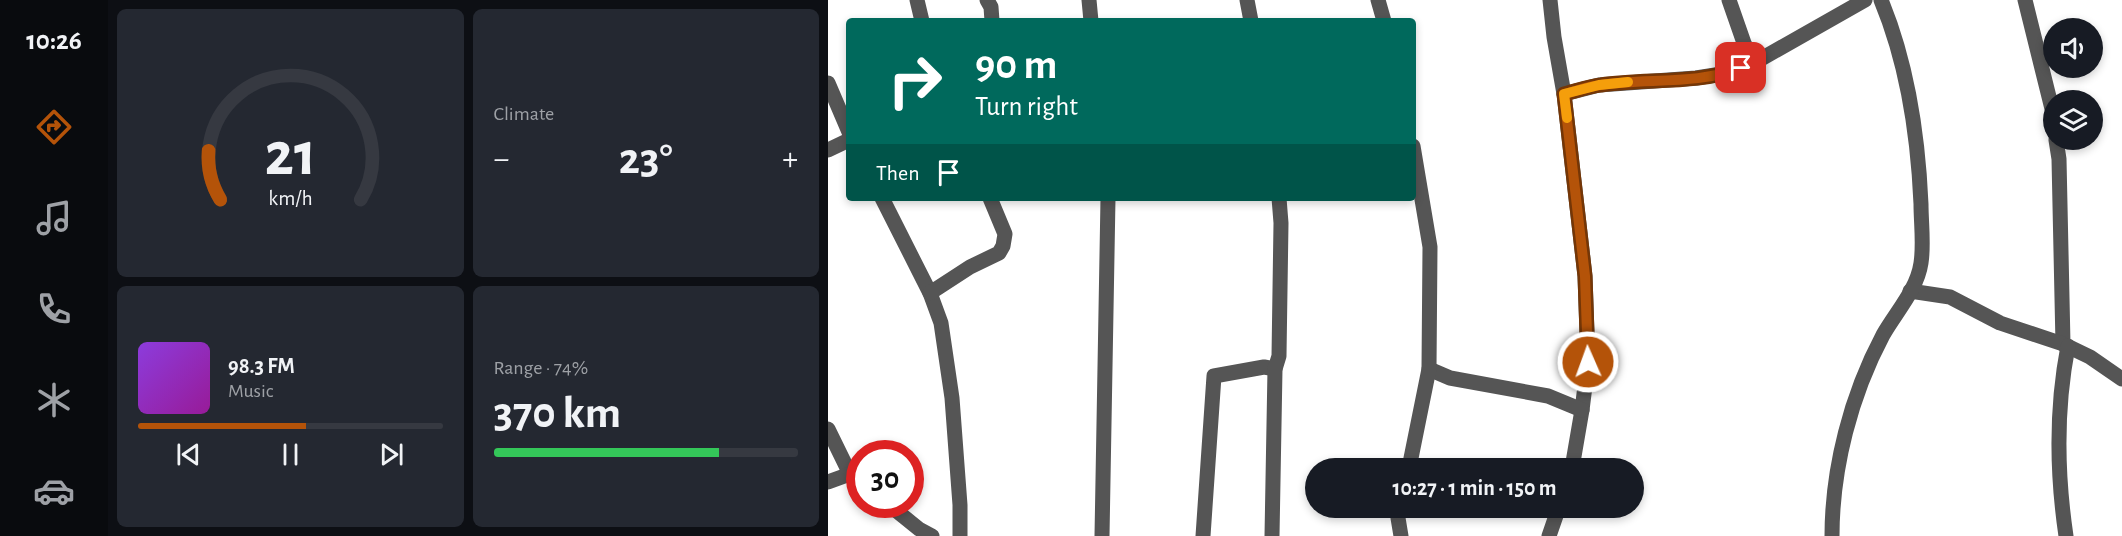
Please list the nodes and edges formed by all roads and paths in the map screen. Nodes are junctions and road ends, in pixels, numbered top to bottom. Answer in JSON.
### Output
{"nodes":[{"id":1,"x":917,"y":0,"type":"edge"},
{"id":2,"x":987,"y":0,"type":"edge"},
{"id":3,"x":1089,"y":0,"type":"edge"},
{"id":4,"x":1247,"y":0,"type":"edge"},
{"id":5,"x":1378,"y":0,"type":"edge"},
{"id":6,"x":1550,"y":0,"type":"edge"},
{"id":7,"x":1729,"y":0,"type":"edge"},
{"id":8,"x":1865,"y":0,"type":"edge"},
{"id":9,"x":1881,"y":0,"type":"edge"},
{"id":10,"x":2025,"y":0,"type":"edge"},
{"id":11,"x":921,"y":18,"type":"edge"},
{"id":12,"x":992,"y":18,"type":"edge"},
{"id":13,"x":1091,"y":18,"type":"edge"},
{"id":14,"x":1250,"y":18,"type":"edge"},
{"id":15,"x":1383,"y":18,"type":"edge"},
{"id":16,"x":1754,"y":63,"type":"junction"},
{"id":17,"x":828,"y":83,"type":"edge"},
{"id":18,"x":2047,"y":90,"type":"edge"},
{"id":19,"x":1564,"y":94,"type":"junction"},
{"id":20,"x":846,"y":125,"type":"edge"},
{"id":21,"x":846,"y":141,"type":"edge"},
{"id":22,"x":828,"y":150,"type":"edge"},
{"id":23,"x":2058,"y":150,"type":"edge"},
{"id":24,"x":1416,"y":164,"type":"edge"},
{"id":25,"x":884,"y":201,"type":"edge"},
{"id":26,"x":991,"y":201,"type":"edge"},
{"id":27,"x":1108,"y":201,"type":"edge"},
{"id":28,"x":1279,"y":201,"type":"edge"},
{"id":29,"x":1910,"y":291,"type":"junction"},
{"id":30,"x":930,"y":293,"type":"junction"},
{"id":31,"x":2066,"y":345,"type":"junction"},
{"id":32,"x":1275,"y":369,"type":"junction"},
{"id":33,"x":1429,"y":369,"type":"junction"},
{"id":34,"x":2122,"y":380,"type":"edge"},
{"id":35,"x":1582,"y":410,"type":"junction"},
{"id":36,"x":828,"y":429,"type":"edge"},
{"id":37,"x":1411,"y":458,"type":"edge"},
{"id":38,"x":1574,"y":458,"type":"edge"},
{"id":39,"x":846,"y":462,"type":"edge"},
{"id":40,"x":846,"y":479,"type":"edge"},
{"id":41,"x":828,"y":482,"type":"edge"},
{"id":42,"x":905,"y":518,"type":"edge"},
{"id":43,"x":1398,"y":518,"type":"edge"},
{"id":44,"x":1555,"y":518,"type":"edge"},
{"id":45,"x":932,"y":536,"type":"edge"},
{"id":46,"x":960,"y":536,"type":"edge"},
{"id":47,"x":1102,"y":536,"type":"edge"},
{"id":48,"x":1203,"y":536,"type":"edge"},
{"id":49,"x":1272,"y":536,"type":"edge"},
{"id":50,"x":1401,"y":536,"type":"edge"},
{"id":51,"x":1549,"y":536,"type":"edge"},
{"id":52,"x":1832,"y":536,"type":"edge"},
{"id":53,"x":2066,"y":536,"type":"edge"}],
"edges":[{"from":1,"to":11,"type":"street"},
{"from":2,"to":12,"type":"street"},
{"from":3,"to":13,"type":"street"},
{"from":4,"to":14,"type":"street"},
{"from":5,"to":15,"type":"street"},
{"from":6,"to":19,"type":"street"},
{"from":7,"to":16,"type":"street"},
{"from":8,"to":16,"type":"street"},
{"from":9,"to":29,"type":"street"},
{"from":10,"to":18,"type":"street"},
{"from":16,"to":19,"type":"street"},
{"from":17,"to":20,"type":"street"},
{"from":19,"to":35,"type":"street"},
{"from":21,"to":22,"type":"street"},
{"from":23,"to":31,"type":"street"},
{"from":24,"to":33,"type":"street"},
{"from":25,"to":30,"type":"street"},
{"from":26,"to":30,"type":"street"},
{"from":27,"to":47,"type":"street"},
{"from":28,"to":32,"type":"street"},
{"from":29,"to":31,"type":"street"},
{"from":29,"to":52,"type":"street"},
{"from":30,"to":46,"type":"street"},
{"from":31,"to":34,"type":"street"},
{"from":31,"to":53,"type":"street"},
{"from":32,"to":48,"type":"street"},
{"from":32,"to":49,"type":"street"},
{"from":33,"to":35,"type":"street"},
{"from":33,"to":37,"type":"street"},
{"from":35,"to":38,"type":"street"},
{"from":36,"to":39,"type":"street"},
{"from":40,"to":41,"type":"street"},
{"from":42,"to":45,"type":"street"},
{"from":43,"to":50,"type":"street"},
{"from":44,"to":51,"type":"street"}]}
